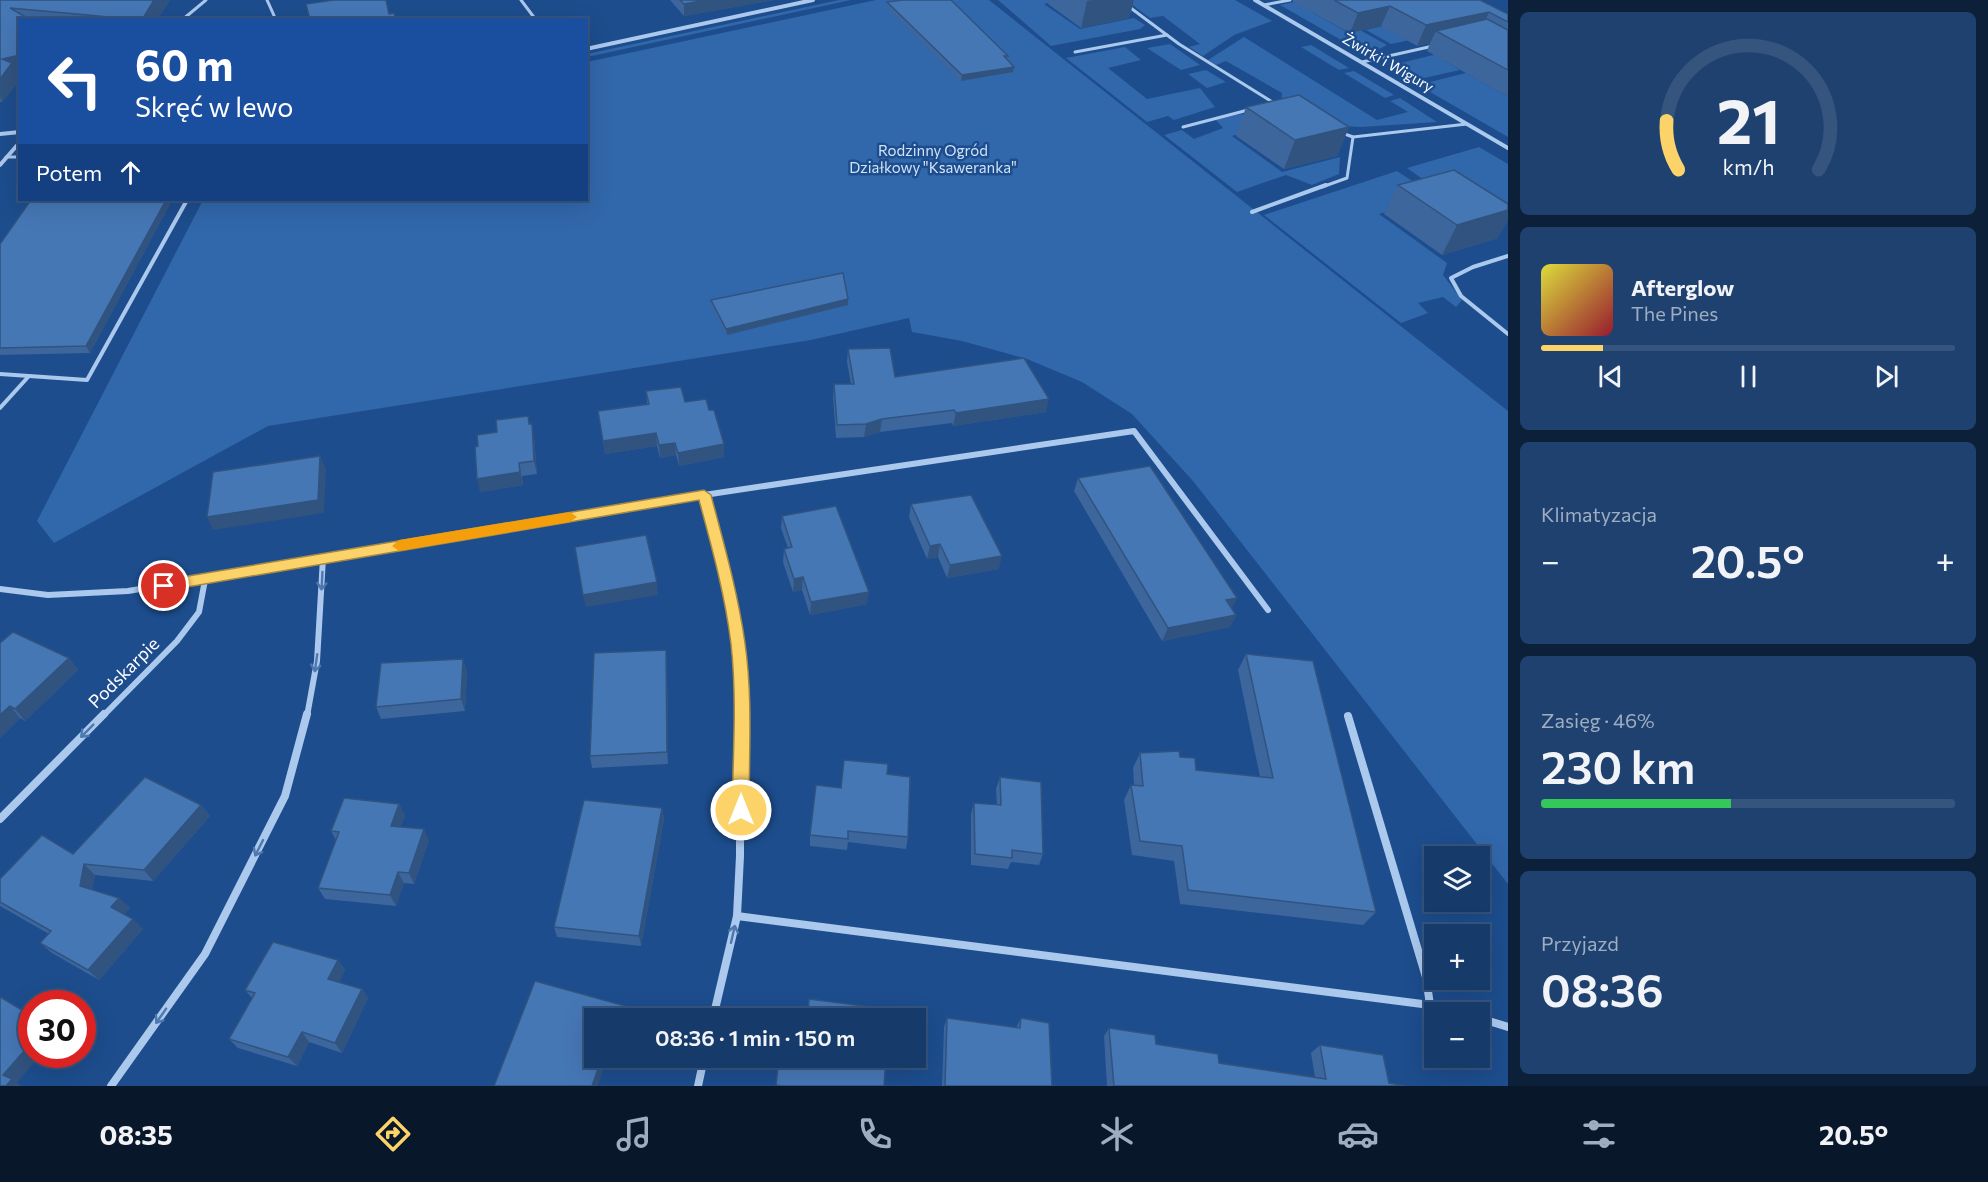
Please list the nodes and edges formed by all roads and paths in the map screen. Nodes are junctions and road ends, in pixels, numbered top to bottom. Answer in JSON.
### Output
{"nodes":[{"id":1,"x":206,"y":0,"type":"edge"},
{"id":2,"x":267,"y":0,"type":"edge"},
{"id":3,"x":521,"y":0,"type":"edge"},
{"id":4,"x":813,"y":0,"type":"edge"},
{"id":5,"x":1120,"y":0,"type":"edge"},
{"id":6,"x":1255,"y":0,"type":"edge"},
{"id":7,"x":1290,"y":0,"type":"edge"},
{"id":8,"x":806,"y":1,"type":"edge"},
{"id":9,"x":1264,"y":5,"type":"junction"},
{"id":10,"x":184,"y":18,"type":"edge"},
{"id":11,"x":275,"y":18,"type":"edge"},
{"id":12,"x":534,"y":18,"type":"edge"},
{"id":13,"x":1167,"y":35,"type":"junction"},
{"id":14,"x":1435,"y":46,"type":"edge"},
{"id":15,"x":588,"y":49,"type":"edge"},
{"id":16,"x":1075,"y":52,"type":"dead end"},
{"id":17,"x":1362,"y":62,"type":"junction"},
{"id":18,"x":1274,"y":103,"type":"junction"},
{"id":19,"x":1263,"y":106,"type":"edge"},
{"id":20,"x":1282,"y":107,"type":"edge"},
{"id":21,"x":1252,"y":109,"type":"edge"},
{"id":22,"x":1467,"y":124,"type":"junction"},
{"id":23,"x":1182,"y":126,"type":"dead end"},
{"id":24,"x":1334,"y":130,"type":"edge"},
{"id":25,"x":18,"y":132,"type":"edge"},
{"id":26,"x":0,"y":134,"type":"edge"},
{"id":27,"x":1353,"y":137,"type":"junction"},
{"id":28,"x":18,"y":144,"type":"edge"},
{"id":29,"x":1508,"y":148,"type":"edge"},
{"id":30,"x":6,"y":157,"type":"junction"},
{"id":31,"x":18,"y":157,"type":"edge"},
{"id":32,"x":0,"y":165,"type":"edge"},
{"id":33,"x":186,"y":201,"type":"edge"},
{"id":34,"x":1252,"y":212,"type":"dead end"},
{"id":35,"x":1508,"y":256,"type":"edge"},
{"id":36,"x":1508,"y":334,"type":"edge"},
{"id":37,"x":0,"y":374,"type":"edge"},
{"id":38,"x":29,"y":376,"type":"junction"},
{"id":39,"x":0,"y":408,"type":"edge"},
{"id":40,"x":704,"y":495,"type":"junction"},
{"id":41,"x":323,"y":558,"type":"junction"},
{"id":42,"x":205,"y":580,"type":"junction"},
{"id":43,"x":0,"y":589,"type":"edge"},
{"id":44,"x":1268,"y":610,"type":"dead end"},
{"id":45,"x":1348,"y":716,"type":"dead end"},
{"id":46,"x":0,"y":819,"type":"edge"},
{"id":47,"x":737,"y":916,"type":"junction"},
{"id":48,"x":1430,"y":1002,"type":"edge"},
{"id":49,"x":1424,"y":1004,"type":"edge"},
{"id":50,"x":715,"y":1008,"type":"edge"},
{"id":51,"x":1490,"y":1021,"type":"edge"},
{"id":52,"x":1508,"y":1027,"type":"edge"},
{"id":53,"x":702,"y":1068,"type":"edge"},
{"id":54,"x":111,"y":1086,"type":"edge"},
{"id":55,"x":698,"y":1086,"type":"edge"}],
"edges":[{"from":1,"to":10,"type":"lane"},
{"from":2,"to":11,"type":"lane"},
{"from":3,"to":12,"type":"lane"},
{"from":4,"to":8,"type":"street"},
{"from":5,"to":13,"type":"lane"},
{"from":6,"to":9,"type":"street","name":"Żwirki i Wigury"},
{"from":7,"to":9,"type":"lane"},
{"from":8,"to":15,"type":"street"},
{"from":9,"to":17,"type":"street","name":"Żwirki i Wigury"},
{"from":13,"to":16,"type":"lane"},
{"from":13,"to":18,"type":"lane"},
{"from":14,"to":17,"type":"lane"},
{"from":17,"to":22,"type":"street","name":"Żwirki i Wigury"},
{"from":18,"to":19,"type":"lane"},
{"from":18,"to":20,"type":"lane"},
{"from":21,"to":23,"type":"lane"},
{"from":22,"to":27,"type":"lane"},
{"from":22,"to":29,"type":"street","name":"Żwirki i Wigury"},
{"from":24,"to":27,"type":"lane"},
{"from":25,"to":26,"type":"street"},
{"from":27,"to":34,"type":"lane"},
{"from":28,"to":30,"type":"street"},
{"from":30,"to":31,"type":"lane"},
{"from":30,"to":32,"type":"street"},
{"from":33,"to":38,"type":"lane"},
{"from":35,"to":36,"type":"lane"},
{"from":37,"to":38,"type":"lane"},
{"from":38,"to":39,"type":"lane"},
{"from":40,"to":41,"type":"street"},
{"from":40,"to":44,"type":"street"},
{"from":40,"to":47,"type":"street"},
{"from":41,"to":42,"type":"street"},
{"from":41,"to":54,"type":"street","one_way":true},
{"from":42,"to":43,"type":"street"},
{"from":42,"to":46,"type":"street","name":"Podskarpie","one_way":true},
{"from":45,"to":48,"type":"street"},
{"from":47,"to":49,"type":"street"},
{"from":50,"to":47,"type":"street","one_way":true},
{"from":51,"to":52,"type":"street"},
{"from":53,"to":55,"type":"street"}]}
